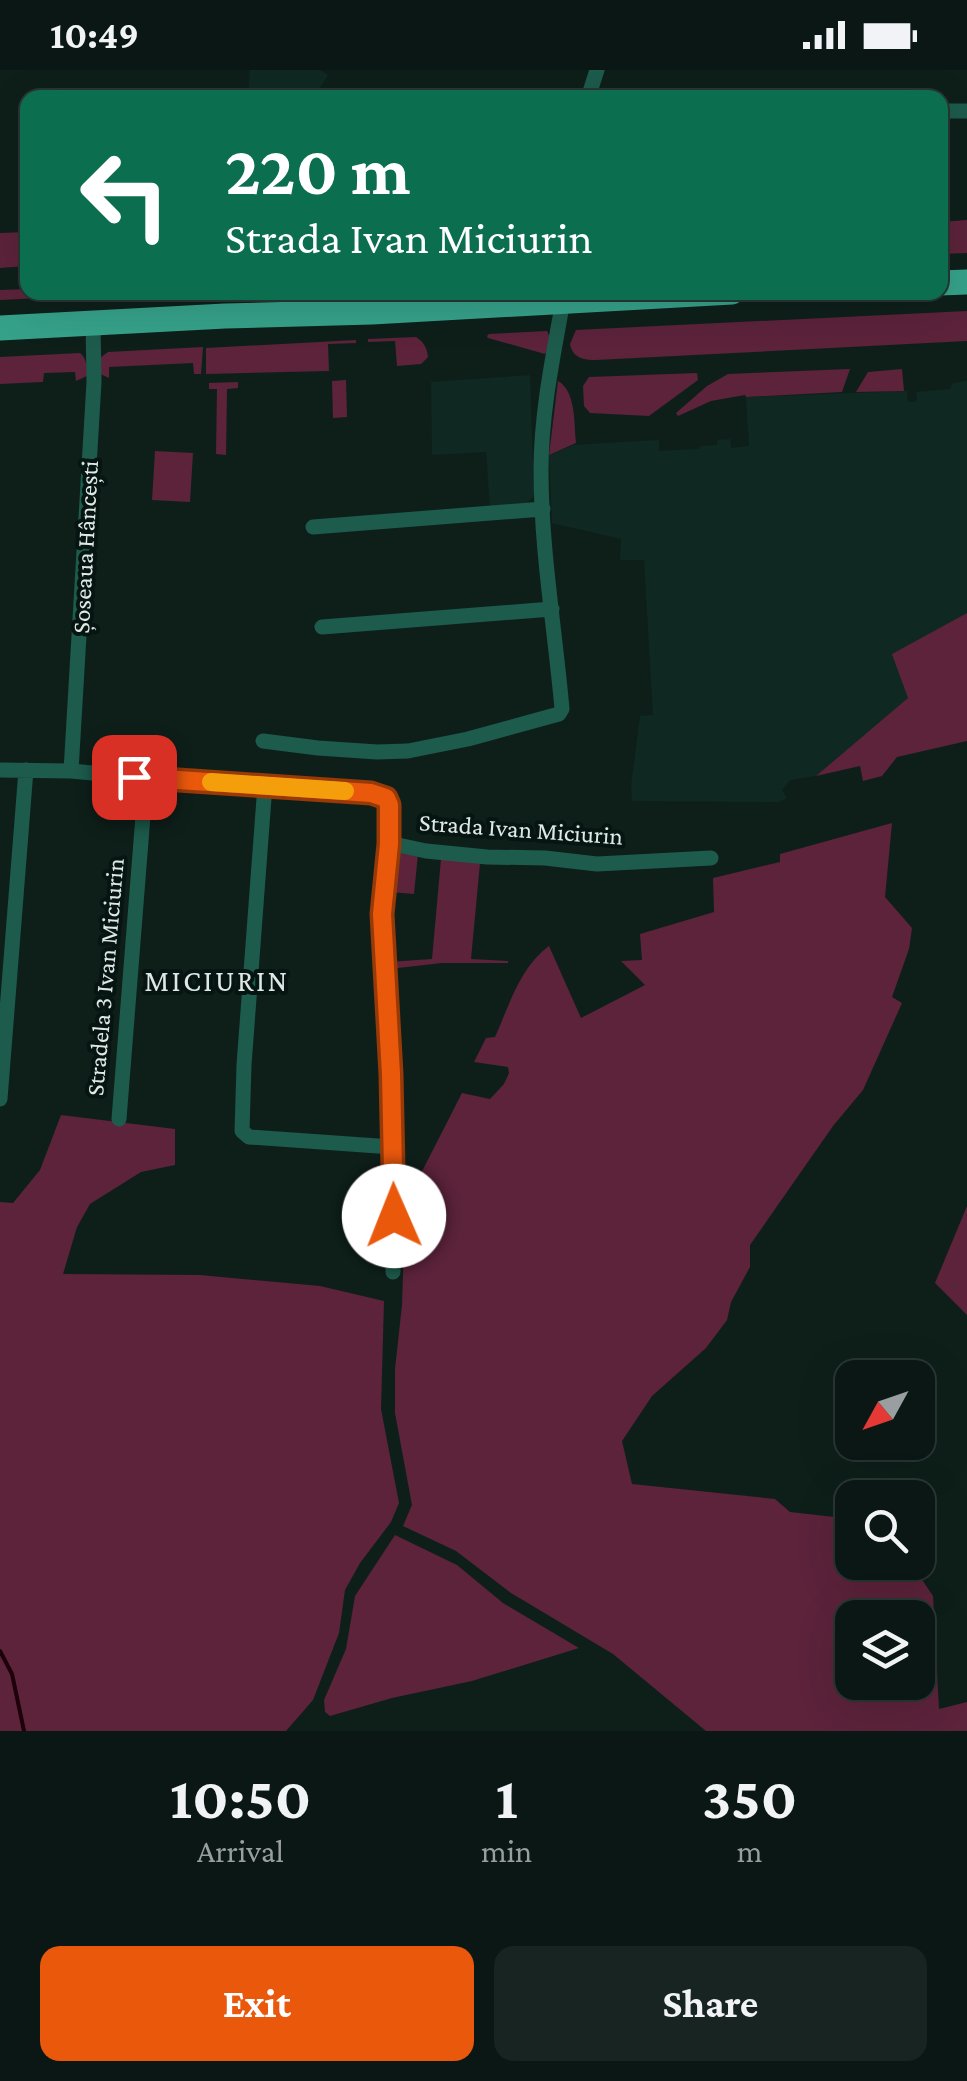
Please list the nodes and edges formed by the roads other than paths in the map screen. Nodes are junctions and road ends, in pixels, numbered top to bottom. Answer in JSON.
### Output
{"nodes":[{"id":1,"x":447,"y":300,"type":"edge"},
{"id":2,"x":582,"y":300,"type":"edge"},
{"id":3,"x":563,"y":301,"type":"junction"},
{"id":4,"x":93,"y":323,"type":"junction"},
{"id":5,"x":0,"y":328,"type":"edge"},
{"id":6,"x":542,"y":509,"type":"junction"},
{"id":7,"x":313,"y":527,"type":"dead end"},
{"id":8,"x":552,"y":609,"type":"junction"},
{"id":9,"x":322,"y":627,"type":"dead end"},
{"id":10,"x":263,"y":742,"type":"dead end"},
{"id":11,"x":0,"y":770,"type":"edge"},
{"id":12,"x":26,"y":770,"type":"junction"},
{"id":13,"x":71,"y":771,"type":"junction"},
{"id":14,"x":146,"y":778,"type":"junction"},
{"id":15,"x":266,"y":786,"type":"junction"},
{"id":16,"x":389,"y":844,"type":"junction"},
{"id":17,"x":711,"y":858,"type":"dead end"},
{"id":18,"x":0,"y":1099,"type":"edge"},
{"id":19,"x":119,"y":1119,"type":"dead end"},
{"id":20,"x":392,"y":1147,"type":"junction"},
{"id":21,"x":393,"y":1272,"type":"dead end"}],
"edges":[{"from":1,"to":3,"type":"highway"},
{"from":1,"to":4,"type":"highway"},
{"from":2,"to":3,"type":"highway"},
{"from":3,"to":6,"type":"street"},
{"from":4,"to":5,"type":"highway"},
{"from":4,"to":13,"type":"street","name":"Șoseaua Hâncești"},
{"from":6,"to":7,"type":"street"},
{"from":6,"to":8,"type":"street"},
{"from":8,"to":9,"type":"street"},
{"from":8,"to":10,"type":"street"},
{"from":11,"to":12,"type":"street","name":"Strada Ivan Miciurin"},
{"from":12,"to":13,"type":"street","name":"Strada Ivan Miciurin"},
{"from":12,"to":18,"type":"street"},
{"from":13,"to":14,"type":"street","name":"Strada Ivan Miciurin"},
{"from":14,"to":15,"type":"street","name":"Strada Ivan Miciurin"},
{"from":14,"to":19,"type":"street","name":"Stradela 3 Ivan Miciurin"},
{"from":15,"to":16,"type":"street","name":"Strada Ivan Miciurin"},
{"from":15,"to":20,"type":"street"},
{"from":16,"to":17,"type":"street","name":"Strada Ivan Miciurin"},
{"from":16,"to":20,"type":"street"},
{"from":20,"to":21,"type":"street"}]}
